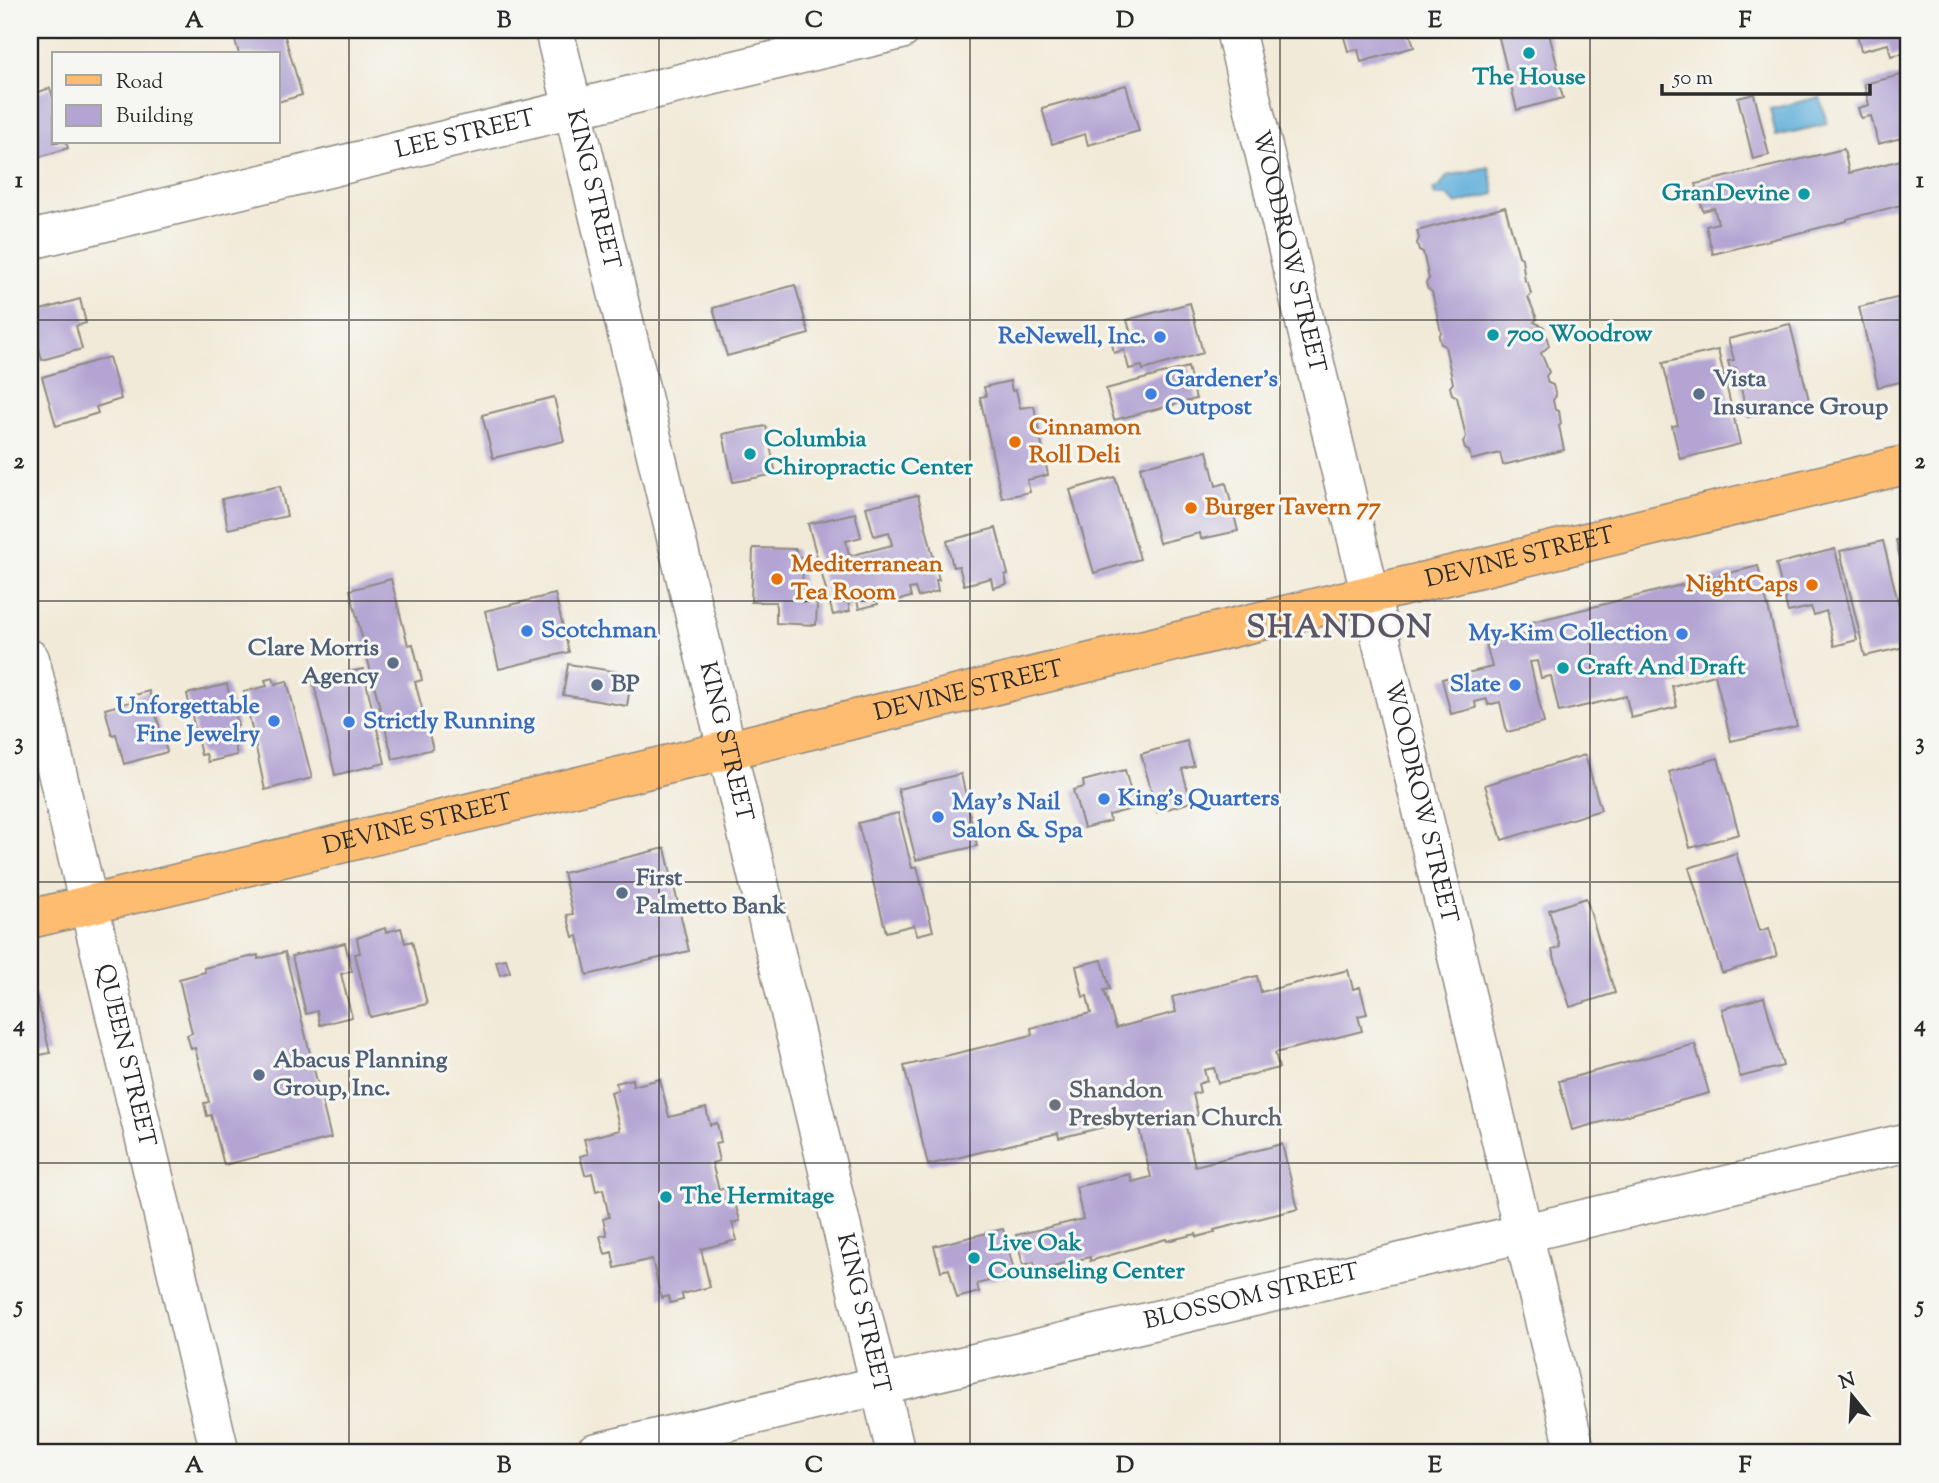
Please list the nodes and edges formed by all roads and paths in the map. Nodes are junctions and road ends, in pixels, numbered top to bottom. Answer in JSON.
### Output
{"nodes":[{"id":1,"x":554,"y":30,"type":"edge"},
{"id":2,"x":901,"y":30,"type":"edge"},
{"id":3,"x":1234,"y":30,"type":"edge"},
{"id":4,"x":573,"y":109,"type":"junction"},
{"id":5,"x":30,"y":240,"type":"edge"},
{"id":6,"x":1909,"y":464,"type":"edge"},
{"id":7,"x":1370,"y":595,"type":"junction"},
{"id":8,"x":30,"y":659,"type":"edge"},
{"id":9,"x":727,"y":751,"type":"junction"},
{"id":10,"x":89,"y":905,"type":"junction"},
{"id":11,"x":30,"y":919,"type":"edge"},
{"id":12,"x":1909,"y":1142,"type":"edge"},
{"id":13,"x":1523,"y":1233,"type":"junction"},
{"id":14,"x":880,"y":1386,"type":"junction"},
{"id":15,"x":220,"y":1453,"type":"edge"},
{"id":16,"x":594,"y":1453,"type":"edge"},
{"id":17,"x":896,"y":1453,"type":"edge"},
{"id":18,"x":1576,"y":1453,"type":"edge"}],
"edges":[{"from":1,"to":4,"type":"street","name":"KING STREET"},
{"from":2,"to":4,"type":"street","name":"LEE STREET"},
{"from":3,"to":7,"type":"street","name":"WOODROW STREET"},
{"from":4,"to":5,"type":"street","name":"LEE STREET"},
{"from":4,"to":9,"type":"street","name":"KING STREET"},
{"from":6,"to":7,"type":"main road","name":"DEVINE STREET"},
{"from":7,"to":9,"type":"main road","name":"DEVINE STREET"},
{"from":7,"to":13,"type":"street","name":"WOODROW STREET"},
{"from":8,"to":10,"type":"street","name":"QUEEN STREET"},
{"from":9,"to":10,"type":"main road","name":"DEVINE STREET"},
{"from":9,"to":14,"type":"street","name":"KING STREET"},
{"from":10,"to":11,"type":"main road","name":"DEVINE STREET"},
{"from":10,"to":15,"type":"street","name":"QUEEN STREET"},
{"from":12,"to":13,"type":"street","name":"BLOSSOM STREET"},
{"from":13,"to":14,"type":"street","name":"BLOSSOM STREET"},
{"from":13,"to":18,"type":"street","name":"WOODROW STREET"},
{"from":14,"to":16,"type":"street","name":"BLOSSOM STREET"},
{"from":14,"to":17,"type":"street","name":"KING STREET"}]}
